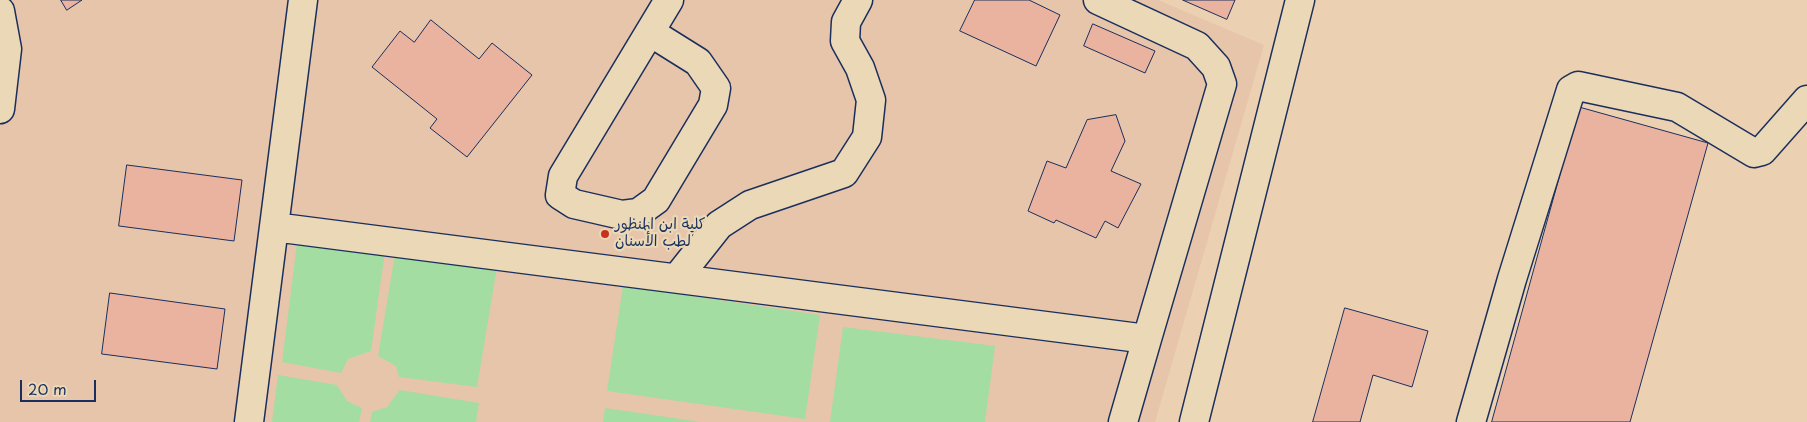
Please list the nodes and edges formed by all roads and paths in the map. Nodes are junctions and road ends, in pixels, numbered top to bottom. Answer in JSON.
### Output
{"nodes":[{"id":1,"x":303,"y":0,"type":"edge"},
{"id":2,"x":669,"y":0,"type":"edge"},
{"id":3,"x":858,"y":0,"type":"edge"},
{"id":4,"x":1098,"y":0,"type":"edge"},
{"id":5,"x":1300,"y":0,"type":"edge"},
{"id":6,"x":0,"y":11,"type":"edge"},
{"id":7,"x":650,"y":32,"type":"junction"},
{"id":8,"x":1807,"y":100,"type":"edge"},
{"id":9,"x":0,"y":110,"type":"edge"},
{"id":10,"x":274,"y":227,"type":"junction"},
{"id":11,"x":677,"y":278,"type":"junction"},
{"id":12,"x":1147,"y":339,"type":"junction"},
{"id":13,"x":249,"y":422,"type":"edge"},
{"id":14,"x":1123,"y":422,"type":"edge"},
{"id":15,"x":1194,"y":422,"type":"edge"},
{"id":16,"x":1471,"y":422,"type":"edge"}],
"edges":[{"from":1,"to":10,"type":"street"},
{"from":2,"to":7,"type":"street"},
{"from":3,"to":11,"type":"street"},
{"from":4,"to":12,"type":"street"},
{"from":5,"to":15,"type":"street"},
{"from":6,"to":9,"type":"street"},
{"from":7,"to":7,"type":"street"},
{"from":8,"to":16,"type":"street"},
{"from":10,"to":11,"type":"street"},
{"from":10,"to":13,"type":"street"},
{"from":11,"to":12,"type":"street"},
{"from":12,"to":14,"type":"street"}]}
